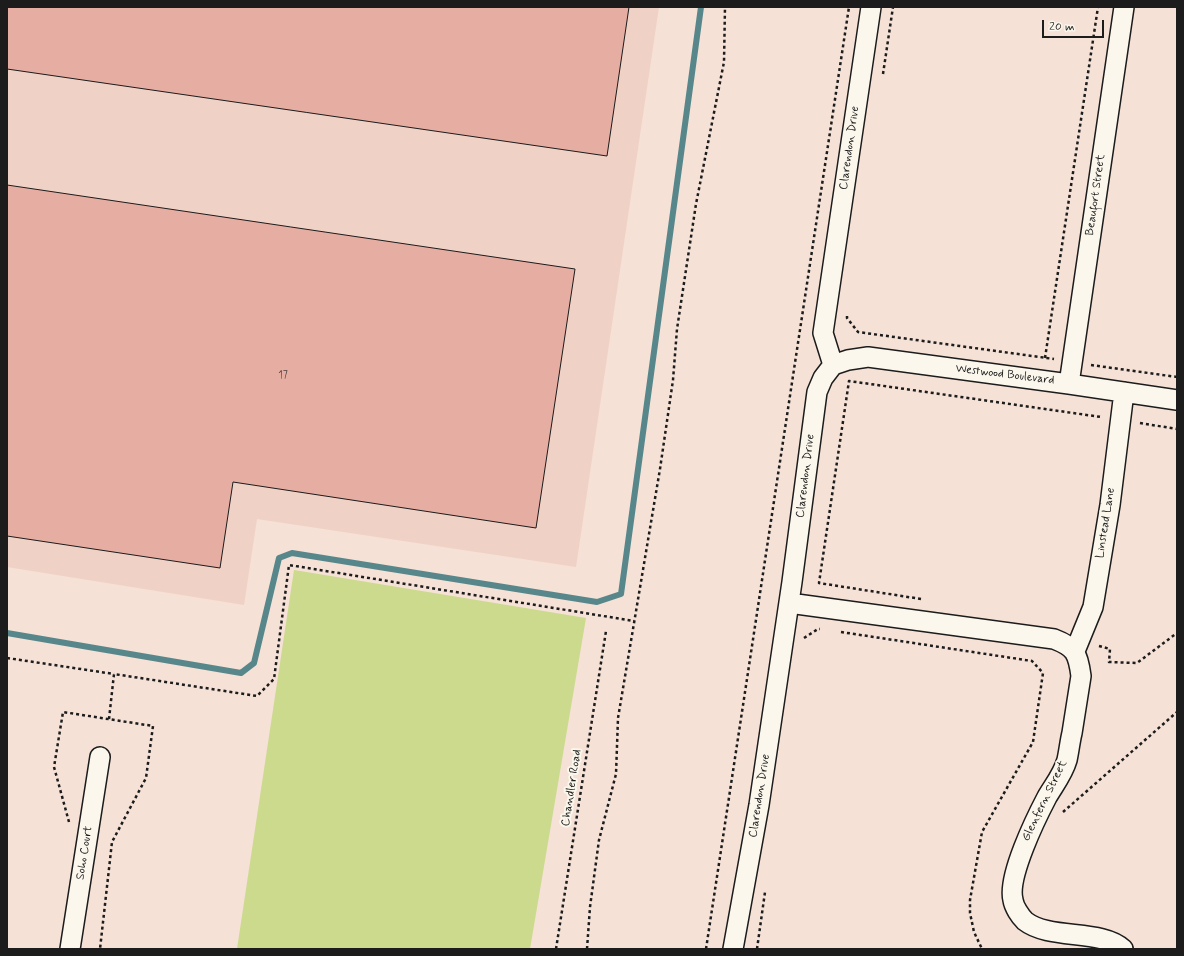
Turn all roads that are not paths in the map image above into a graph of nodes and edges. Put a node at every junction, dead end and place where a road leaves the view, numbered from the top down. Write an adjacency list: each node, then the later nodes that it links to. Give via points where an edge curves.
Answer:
1 (871, 7): 3 (street, Clarendon Drive, via 823,333)
2 (1124, 7): 4 (street, Beaufort Street)
3 (833, 365): 4 (street, Westwood Boulevard, via 868,357); 7 (street, Clarendon Drive, via 817,392)
4 (1069, 384): 5 (street, Westwood Boulevard)
5 (1124, 392): 6 (street, Westwood Boulevard); 8 (street, Linstead Lane, via 1110,505 1093,607)
6 (1177, 400)
7 (789, 603): 8 (street, via 1054,639); 11 (street, Clarendon Drive, via 759,805)
8 (1075, 651): 12 (street, Glenfern Street, via 1080,663 1081,676 1067,760 1023,848 1012,887 1012,900 1025,921 1039,929 1106,940 1118,944)
9 (100, 757): 10 (street, Soho Court)
10 (70, 949)
11 (733, 949)
12 (1123, 949)

